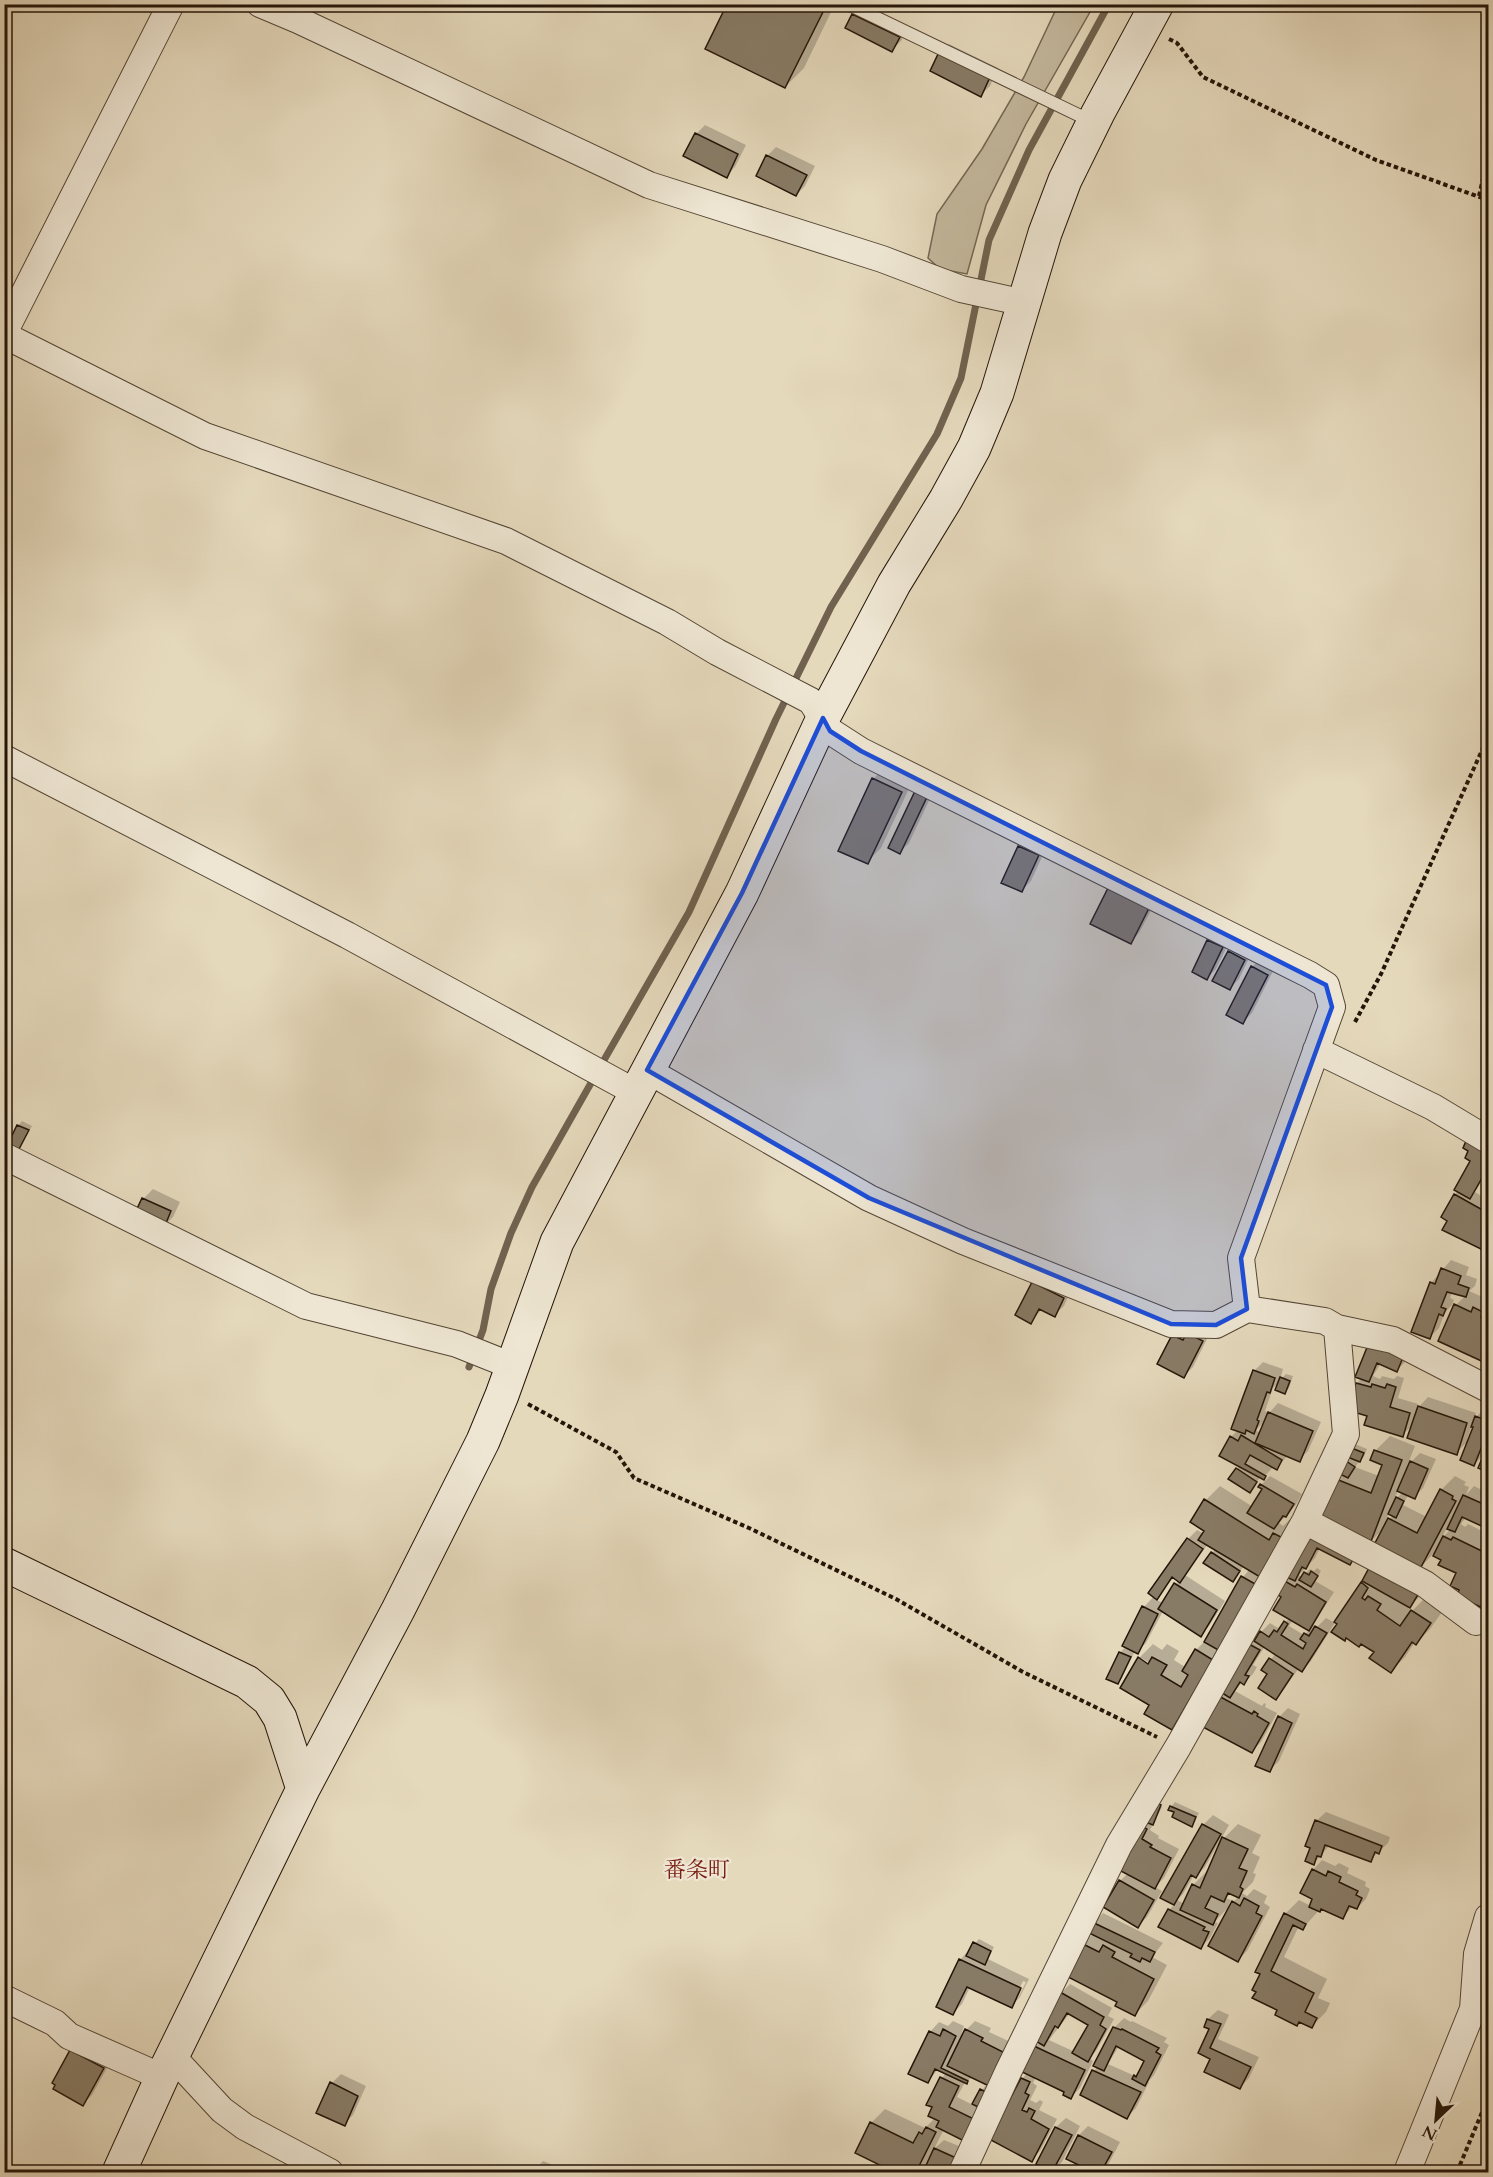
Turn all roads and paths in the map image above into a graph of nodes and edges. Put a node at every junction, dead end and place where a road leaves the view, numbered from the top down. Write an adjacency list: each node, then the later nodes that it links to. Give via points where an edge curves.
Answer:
1 (171, 4): 11 (street)
2 (260, 4): 10 (street, via 649,185 882,259 961,289)
3 (848, 4): 6 (lane)
4 (1157, 4): 6 (street)
5 (1166, 37): 8 (path, via 1177,43 1203,77 1376,160)
6 (1094, 122): 10 (street, via 1065,180)
7 (1488, 165): 8 (path)
8 (1479, 196): 9 (path)
9 (1488, 200)
10 (1025, 303): 12 (street, via 997,393 974,448)
11 (4, 334): 12 (street, via 205,436 506,541 668,622 811,701)
12 (822, 718): 16 (street, via 830,731 861,751 1326,985 1332,1007); 17 (street, via 742,892)
13 (1488, 737): 15 (path, via 1381,974)
14 (4, 758): 17 (street)
15 (1350, 1030)
16 (1316, 1050): 18 (street, via 1432,1107); 20 (street, via 1241,1258)
17 (641, 1081): 20 (street, via 869,1198 963,1241 1160,1320 1171,1324 1216,1325); 22 (street, via 557,1242)
18 (1488, 1140)
19 (4, 1156): 22 (street, via 306,1306 457,1344)
20 (1247, 1309): 21 (street, via 1325,1321)
21 (1337, 1328): 23 (street, via 1394,1340); 24 (street, via 1346,1434)
22 (507, 1381): 27 (path, via 522,1400 616,1452 634,1478 896,1599 1023,1672); 28 (street, via 483,1441 429,1550)
23 (1488, 1389)
24 (1305, 1521): 26 (street, via 1425,1584); 27 (street)
25 (4, 1564): 28 (street, via 248,1682 269,1700 280,1718)
26 (1476, 1622)
27 (1178, 1747): 35 (street, via 1119,1845)
28 (303, 1789): 31 (street)
29 (1488, 1917): 36 (street, via 1478,1954 1473,2009)
30 (4, 1998): 31 (street, via 55,2023 69,2036)
31 (167, 2067): 33 (street); 34 (street, via 245,2127)
32 (1488, 2098): 37 (path)
33 (119, 2172)
34 (330, 2172)
35 (962, 2172)
36 (1407, 2172)
37 (1457, 2172)

